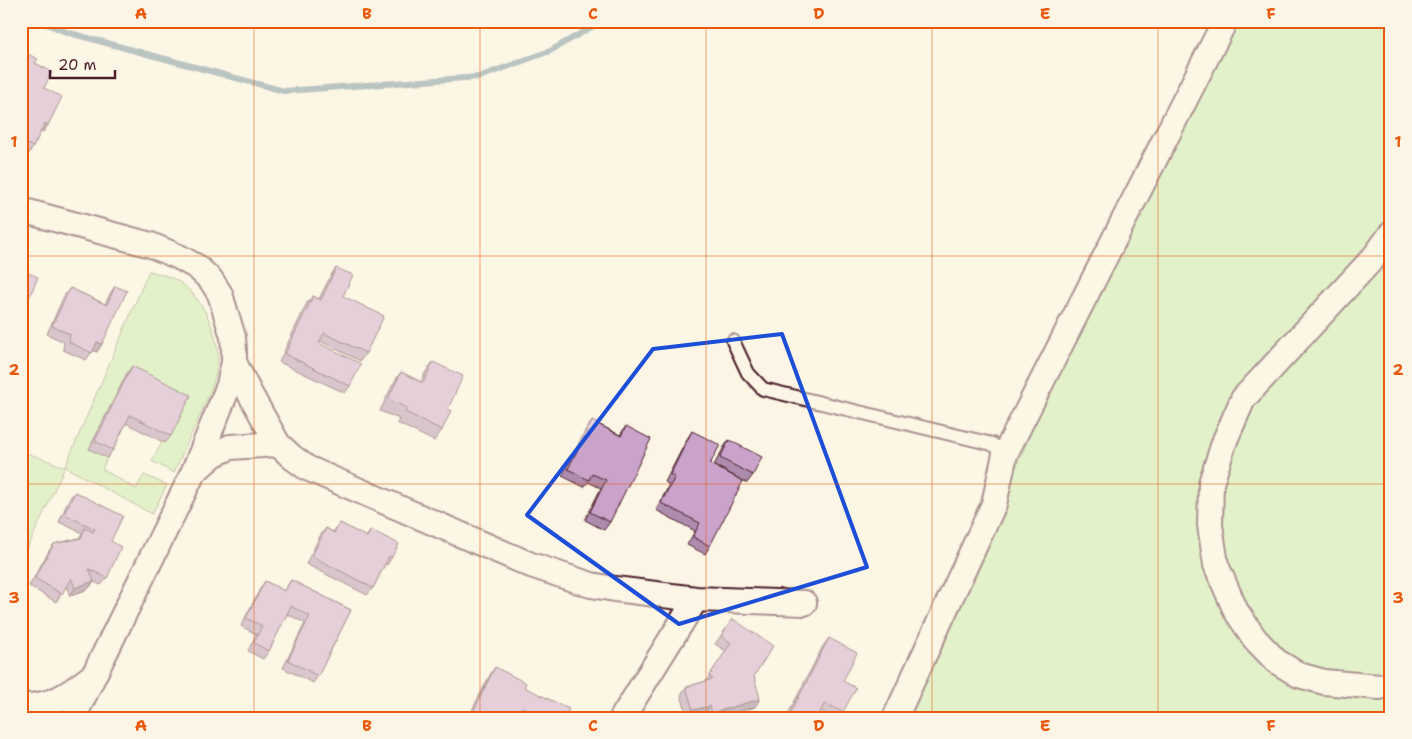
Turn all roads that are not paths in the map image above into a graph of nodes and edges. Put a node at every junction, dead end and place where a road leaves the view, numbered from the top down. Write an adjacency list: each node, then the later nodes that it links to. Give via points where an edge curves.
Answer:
1 (1226, 21): 7 (street)
2 (21, 210): 5 (street, via 151,245 197,267 212,280 220,294 233,337)
3 (1391, 234): 12 (street, via 1375,256 1244,399 1225,440 1212,483 1210,525 1216,565 1236,611 1254,639 1276,661 1299,675 1324,682 1379,687)
4 (733, 341): 7 (lane, via 748,373 763,388 992,444)
5 (234, 362): 6 (street); 8 (street, via 229,385)
6 (278, 444): 8 (street, via 230,446 213,455); 9 (street, via 307,468 531,565 615,589)
7 (1005, 454): 16 (street, via 994,504)
8 (193, 473): 11 (street)
9 (696, 599): 10 (street); 15 (street)
10 (804, 603)
11 (93, 676): 13 (street, via 57,700); 14 (street)
12 (1391, 684)
13 (21, 706)
14 (73, 718)
15 (622, 718)
16 (895, 718)

